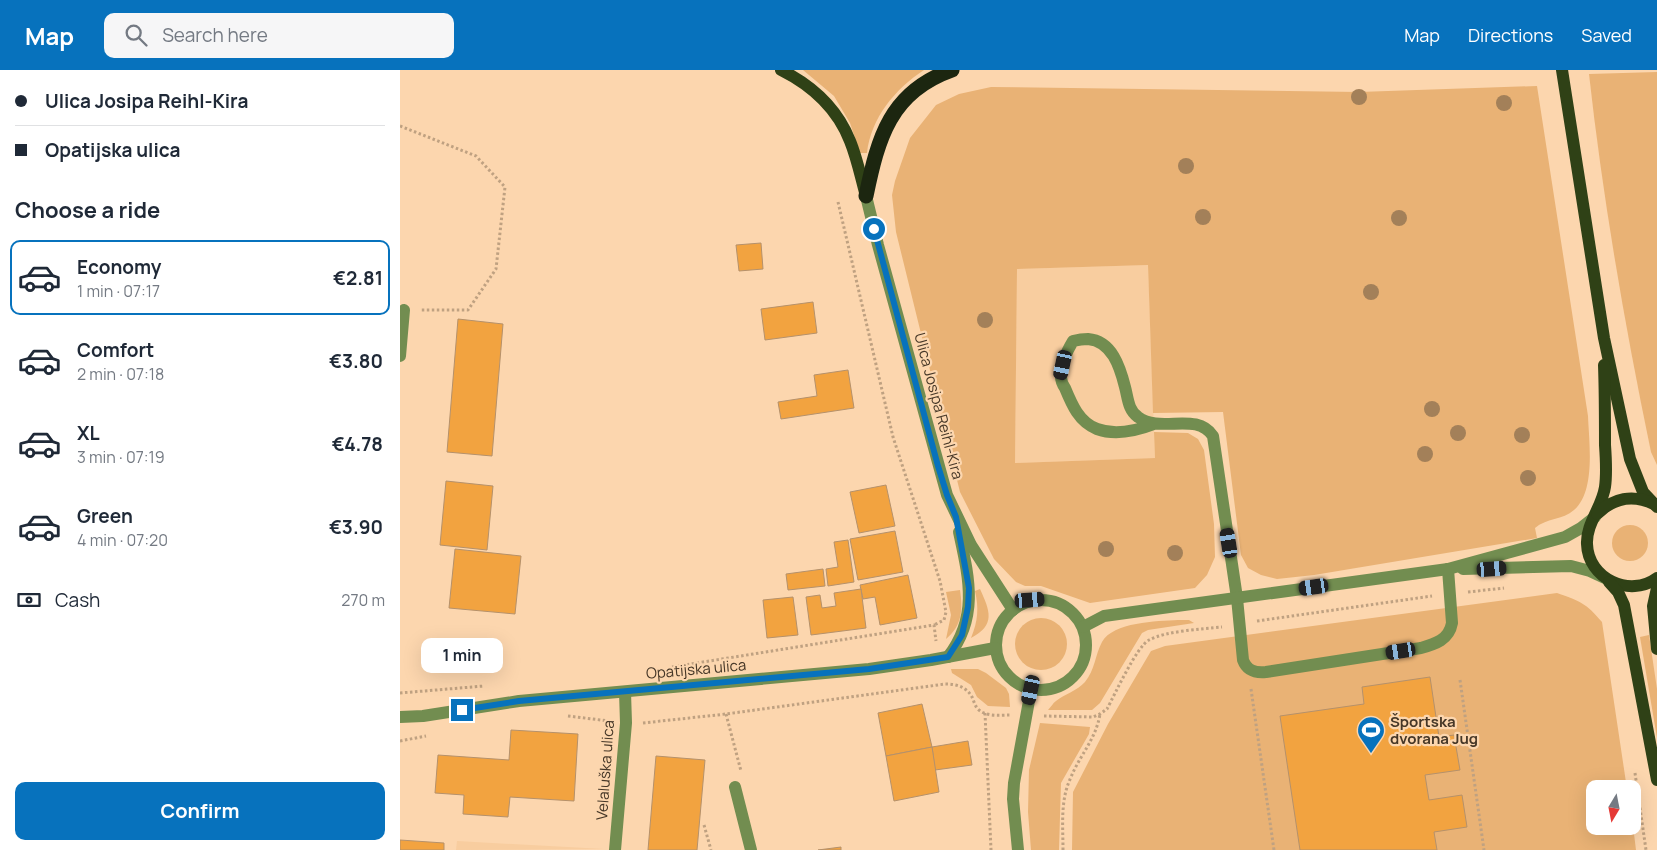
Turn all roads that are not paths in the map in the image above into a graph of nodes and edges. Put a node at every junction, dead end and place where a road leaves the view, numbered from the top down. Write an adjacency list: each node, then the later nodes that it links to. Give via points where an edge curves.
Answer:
1 (781, 70): 4 (main road, via 820,96 837,117 850,140)
2 (952, 70): 4 (highway, via 935,76 909,95 890,118 874,158)
3 (1562, 70): 6 (main road)
4 (866, 196): 10 (street, Ulica Josipa Reihl-Kira, via 938,466)
5 (404, 310): 7 (street)
6 (1604, 338): 9 (main road, via 1630,459 1644,492); 11 (main road, via 1606,478 1602,502)
7 (400, 356)
8 (1154, 424): 8 (street, via 1138,418 1129,407 1117,363 1108,347 1088,339 1072,341 1060,378 1080,418 1098,429 1121,433); 16 (street, via 1202,426 1213,436)
9 (1657, 506): 11 (main road, via 1626,498 1614,501)
10 (956, 517): 17 (street, Ulica Josipa Reihl-Kira); 21 (street, via 967,569 968,607 962,635)
11 (1595, 517): 12 (street, via 1565,537); 13 (main road, via 1588,530 1587,545 1590,559)
12 (1448, 569): 13 (street, via 1571,566); 16 (street); 16 (street, via 1451,629 1437,644 1275,671 1257,672 1245,666)
13 (1605, 578): 14 (main road, via 1623,586 1637,586); 25 (main road, via 1618,592 1624,605)
14 (1657, 578)
15 (1657, 588): 20 (main road, via 1653,606)
16 (1237, 598): 18 (street, via 1104,616)
17 (1013, 610): 18 (street, via 1030,600 1056,602 1072,612); 19 (street, via 1001,623)
18 (1083, 627): 22 (street, via 1087,641 1081,669 1059,687)
19 (995, 648): 21 (street, Opatijska ulica); 22 (street, via 998,660 1010,679)
20 (1657, 649)
21 (943, 657): 23 (street, Opatijska ulica, via 869,669)
22 (1031, 690): 29 (street, via 1014,782)
23 (625, 692): 24 (street, Opatijska ulica, via 519,701); 27 (street, Velaluška ulica, via 626,723)
24 (400, 718)
25 (1657, 780)
26 (735, 787): 28 (street)
27 (616, 850)
28 (750, 850)
29 (1018, 850)

